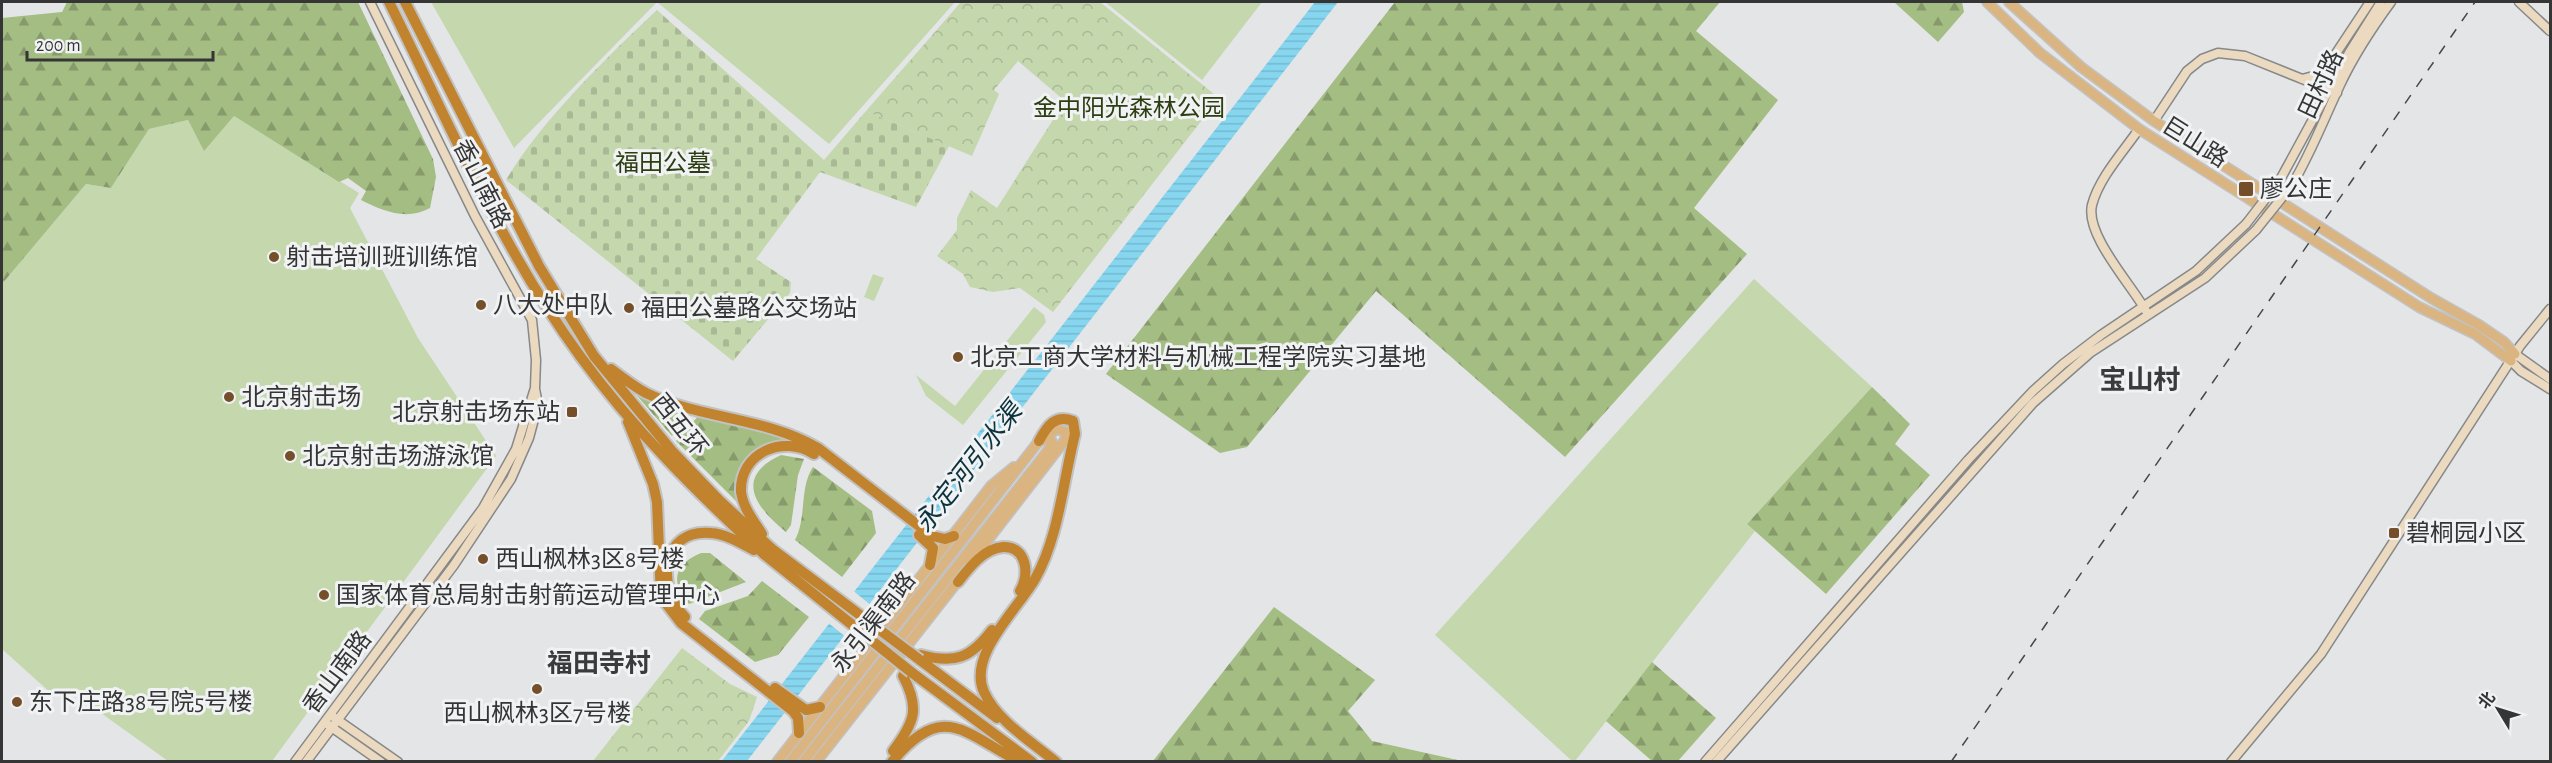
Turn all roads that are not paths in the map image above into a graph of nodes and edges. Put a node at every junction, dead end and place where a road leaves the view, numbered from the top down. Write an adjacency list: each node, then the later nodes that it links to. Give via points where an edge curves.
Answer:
1 (370, 2): 37 (main road, 香山南路, via 475,216 532,320 537,360 535,388 516,449 483,508)
2 (389, 2): 22 (highway, 西五环, via 527,275 579,355)
3 (405, 2): 18 (highway, 西五环, via 539,266)
4 (1987, 2): 14 (main road, 巨山路, via 2040,53)
5 (2009, 2): 13 (main road, 巨山路, via 2075,62)
6 (2370, 2): 11 (main road, via 2325,70)
7 (2381, 2): 12 (main road, 田村路)
8 (2391, 2): 12 (main road, 田村路)
9 (2519, 2): 10 (main road)
10 (2550, 31)
11 (2302, 79): 12 (main road); 13 (main road, via 2232,52 2210,55 2187,71)
12 (2333, 91): 15 (main road, 田村路, bridge, via 2280,180 2246,224 2196,271); 17 (main road, 田村路, bridge, via 2310,154 2292,185 2256,230 2205,278)
13 (2154, 122): 19 (main road, 巨山路, via 2479,325 2504,342)
14 (2139, 129): 15 (main road, via 2097,192 2091,212 2094,230); 19 (main road, 巨山路, via 2419,307)
15 (2144, 308): 17 (main road); 52 (main road, 田村路, via 2101,335 2033,391)
16 (2550, 309): 19 (main road)
17 (2148, 317): 53 (main road, 田村路, via 2090,353 2033,403)
18 (594, 356): 24 (highway, 西五环, via 636,404); 26 (highway, via 646,393 798,437)
19 (2513, 357): 20 (main road, 巨山路); 21 (main road, 巨山路, via 2521,371); 54 (main road, via 2322,654)
20 (2550, 379)
21 (2550, 389)
22 (625, 413): 24 (highway, 西五环, via 652,444); 34 (highway, via 653,484 660,520 661,597 681,623)
23 (1039, 441): 25 (main road, 永引渠南路); 31 (main road, via 1057,429 1066,432 1065,440 1019,496); 45 (main road, 永引渠南路, via 1051,440 1053,444); 51 (highway, via 1054,420 1073,421 1074,434 1048,551 1035,579 993,638 982,661 983,690 998,713)
24 (669, 455): 29 (highway, 西五环)
25 (1023, 461): 27 (main road, via 991,486); 44 (main road, 永引渠南路)
26 (901, 517): 28 (highway); 29 (highway, via 809,451 792,445 775,446 751,462 741,492)
27 (954, 536): 28 (highway); 30 (main road)
28 (936, 544): 30 (highway)
29 (769, 552): 32 (highway, 西五环, bridge); 33 (highway, 西五环, bridge); 34 (highway, via 717,534 692,536 674,548 665,582 679,611)
30 (930, 565): 35 (main road)
31 (958, 582): 32 (highway, via 987,553 1003,547 1014,550 1027,569 1025,583 985,640 972,651 958,659); 46 (main road)
32 (921, 658): 51 (highway, 西五环)
33 (907, 674): 47 (highway, via 914,711 910,728); 50 (highway, 西五环)
34 (768, 688): 36 (highway)
35 (820, 707): 36 (highway); 38 (main road)
36 (802, 714): 38 (highway)
37 (330, 721): 39 (main road, 香山南路); 40 (main road, 香山南路); 41 (main road); 42 (main road)
38 (799, 733): 43 (main road)
39 (295, 762)
40 (306, 762)
41 (381, 762)
42 (398, 762)
43 (777, 762)
44 (790, 762)
45 (803, 762)
46 (816, 762)
47 (885, 762)
48 (892, 762): 49 (highway, via 915,737 931,727 969,732)
49 (1020, 762)
50 (1032, 762)
51 (1056, 762)
52 (1705, 762)
53 (1716, 762)
54 (2231, 762)

